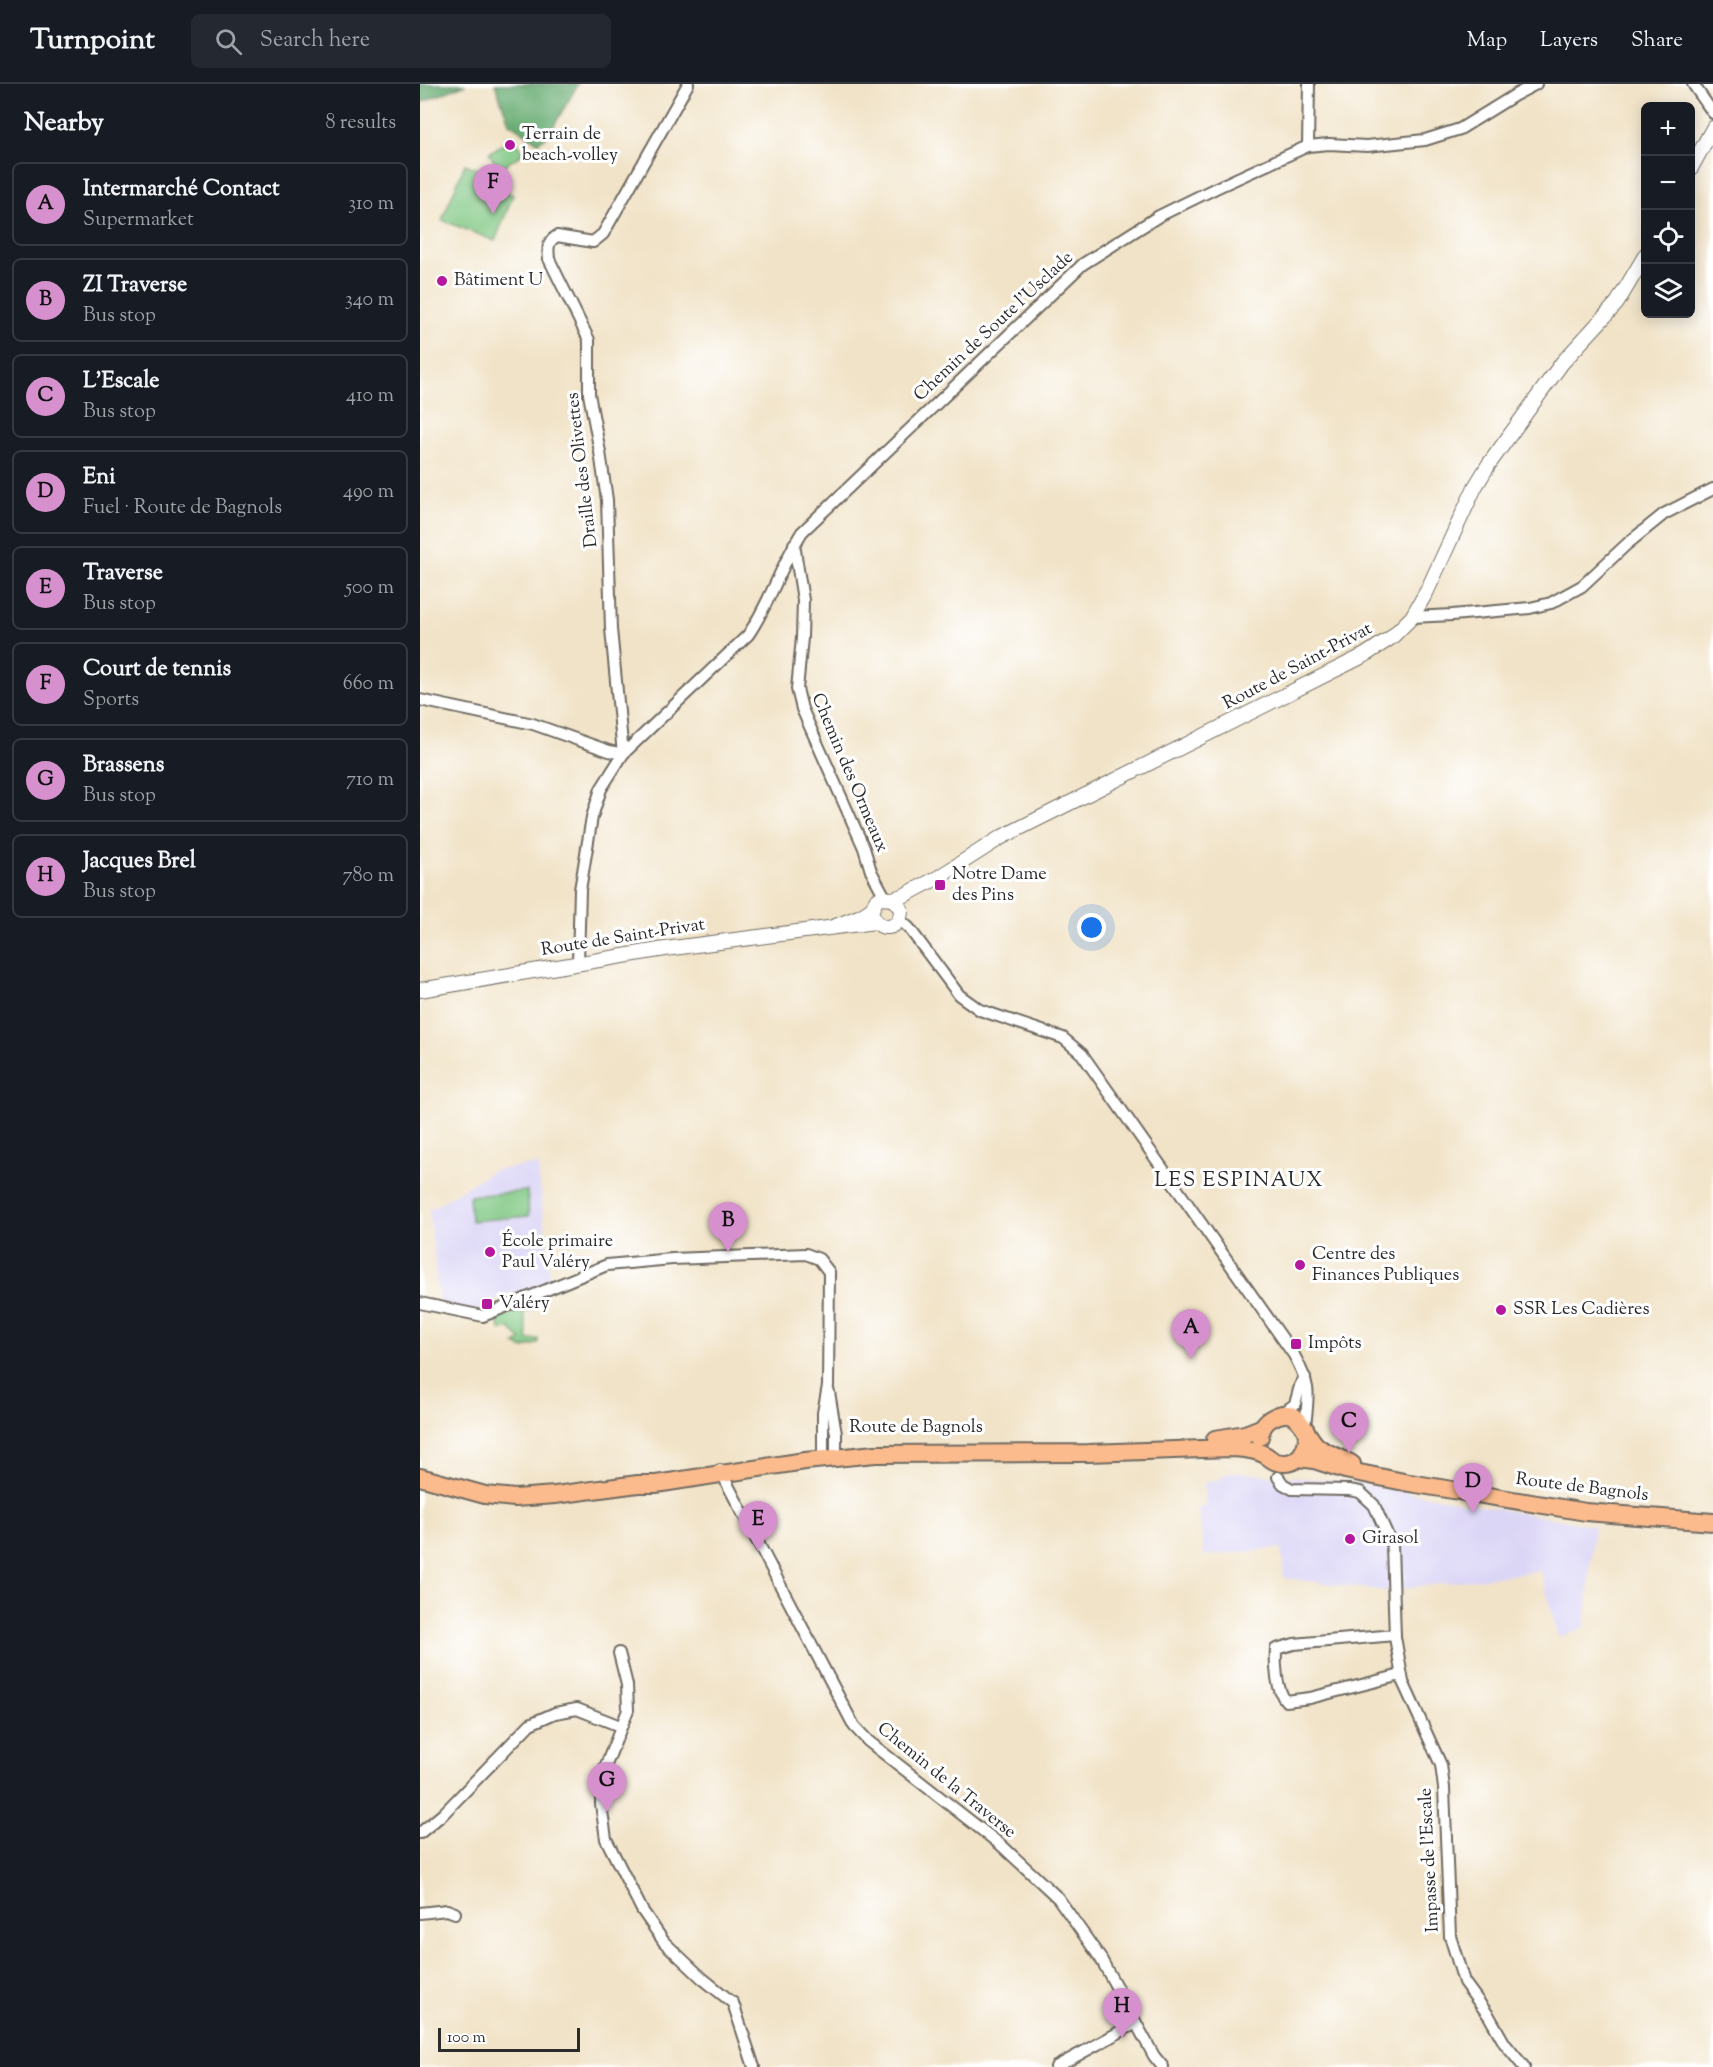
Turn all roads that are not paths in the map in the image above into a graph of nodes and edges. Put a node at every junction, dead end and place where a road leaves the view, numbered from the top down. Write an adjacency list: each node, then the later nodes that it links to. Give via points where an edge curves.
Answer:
1 (688, 84): 14 (street, Draille des Olivettes, via 603,234 592,242 557,236 548,245 549,259 589,340 589,394 606,500 611,629)
2 (1309, 84): 7 (street)
3 (1536, 84): 7 (street, Chemin de Soute l'Usclade, via 1460,129 1425,140 1367,146)
4 (1693, 84): 5 (street)
5 (1713, 113)
6 (1713, 128): 8 (street)
7 (1308, 146): 11 (street, Chemin de Soute l'Usclade, via 1159,216 1083,264 802,532)
8 (1695, 161)
9 (1641, 262): 12 (street, Route de Saint-Privat, via 1617,303 1562,363 1489,464)
10 (1713, 489): 12 (street, via 1664,514 1582,586 1551,603 1530,608)
11 (794, 544): 14 (street, Chemin de Soute l'Usclade, via 748,634); 15 (street, Chemin des Ormeaux, via 803,600 797,689 802,709)
12 (1412, 616): 15 (street, Route de Saint-Privat, via 1392,637 1365,655 1000,838)
13 (420, 700): 14 (street, via 533,724)
14 (622, 754): 16 (street, via 601,789 592,817 580,890)
15 (887, 910): 16 (street, Route de Saint-Privat, via 833,927); 19 (street, via 967,1002 1062,1038 1082,1054 1289,1347)
16 (578, 962): 17 (street, Route de Saint-Privat)
17 (420, 990)
18 (420, 1303): 24 (street, via 483,1316 608,1264 806,1254 819,1259 829,1272 828,1386 836,1434)
19 (1305, 1377): 20 (street, via 1294,1404); 22 (street, via 1309,1388)
20 (1280, 1415): 21 (main road); 22 (main road, via 1294,1417)
21 (1263, 1426): 23 (main road, via 1230,1438); 25 (main road, via 1259,1441)
22 (1305, 1428): 26 (main road, via 1307,1445); 28 (main road, via 1318,1447)
23 (1161, 1447): 24 (main road, Route de Bagnols); 25 (main road, via 1247,1449)
24 (829, 1453): 27 (main road, Route de Bagnols)
25 (1268, 1457): 26 (main road, via 1284,1463); 30 (street)
26 (1298, 1459): 28 (main road); 30 (street)
27 (720, 1471): 29 (main road, Route de Bagnols, via 555,1496 515,1498 485,1495); 39 (street, Chemin de la Traverse, via 854,1726 1001,1845 1058,1898 1101,1959)
28 (1376, 1475): 31 (main road, Route de Bagnols, via 1586,1512)
29 (420, 1477)
30 (1278, 1477): 32 (street, Impasse de l'Escale, via 1292,1489 1360,1492 1374,1505 1392,1545)
31 (1713, 1522)
32 (1395, 1635): 34 (street, Impasse de l'Escale); 34 (street, via 1294,1644 1276,1649 1275,1661 1286,1701)
33 (619, 1653): 35 (street, via 628,1710)
34 (1401, 1675): 43 (street, Impasse de l'Escale, via 1441,1765 1450,1936 1464,1982)
35 (620, 1725): 36 (street, via 577,1709 530,1724); 40 (street, via 602,1775 606,1839 642,1910 664,1942 733,2002)
36 (420, 1833)
37 (420, 1913): 38 (street)
38 (455, 1913)
39 (1136, 2023): 41 (street); 42 (street, Chemin de la Traverse)
40 (754, 2067)
41 (1056, 2067)
42 (1163, 2067)
43 (1524, 2067)

